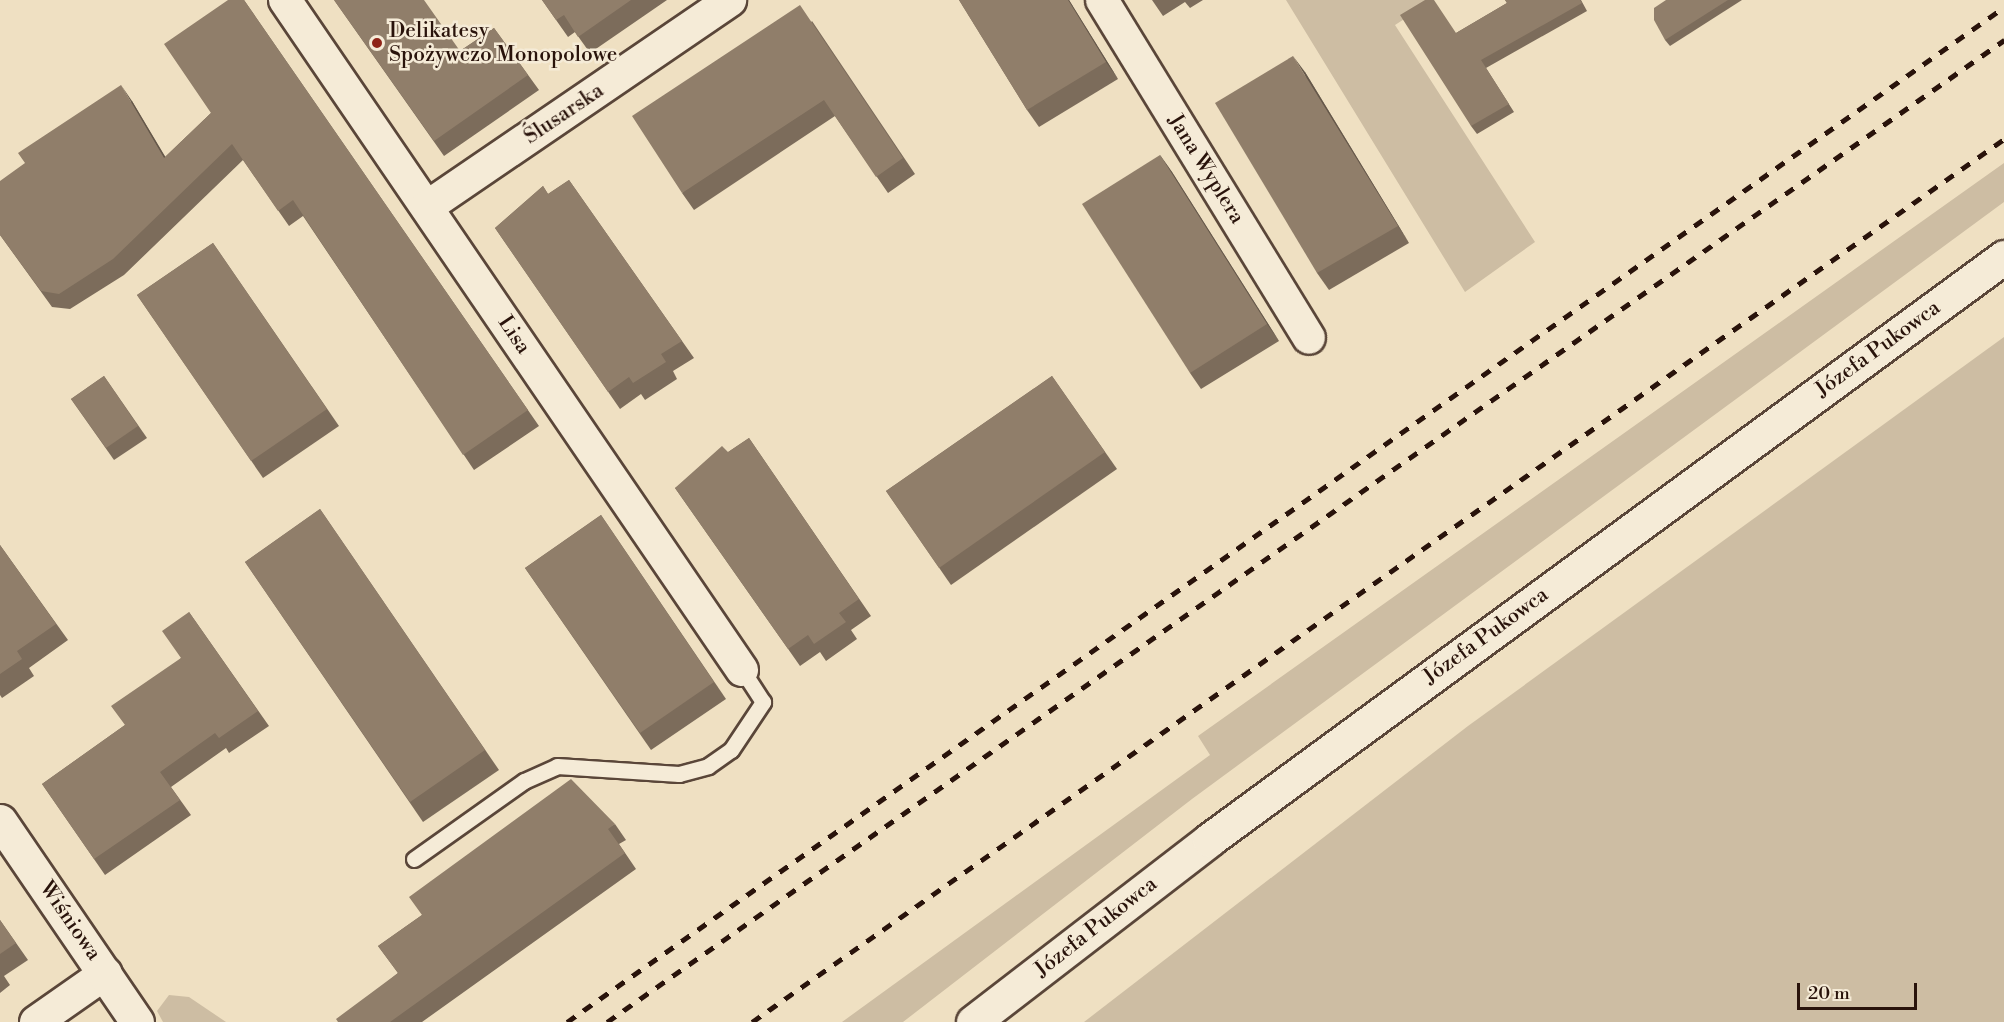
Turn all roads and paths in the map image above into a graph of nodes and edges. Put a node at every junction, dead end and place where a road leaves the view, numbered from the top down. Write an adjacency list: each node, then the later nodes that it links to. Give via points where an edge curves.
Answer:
1 (285, 0): 4 (street, Lisa)
2 (730, 0): 4 (street, Ślusarska)
3 (1102, 0): 6 (street, Jana Wyplera)
4 (427, 207): 7 (street, Lisa)
5 (2004, 257): 13 (street, Józefa Pukowca, via 1209,840)
6 (1309, 338)
7 (742, 670): 9 (lane, via 763,702 731,750 708,766 679,774 557,766 524,781)
8 (0, 821): 10 (street, Wiśniowa)
9 (414, 859)
10 (106, 973): 11 (street); 12 (street, Wiśniowa)
11 (36, 1022)
12 (137, 1022)
13 (973, 1022)

